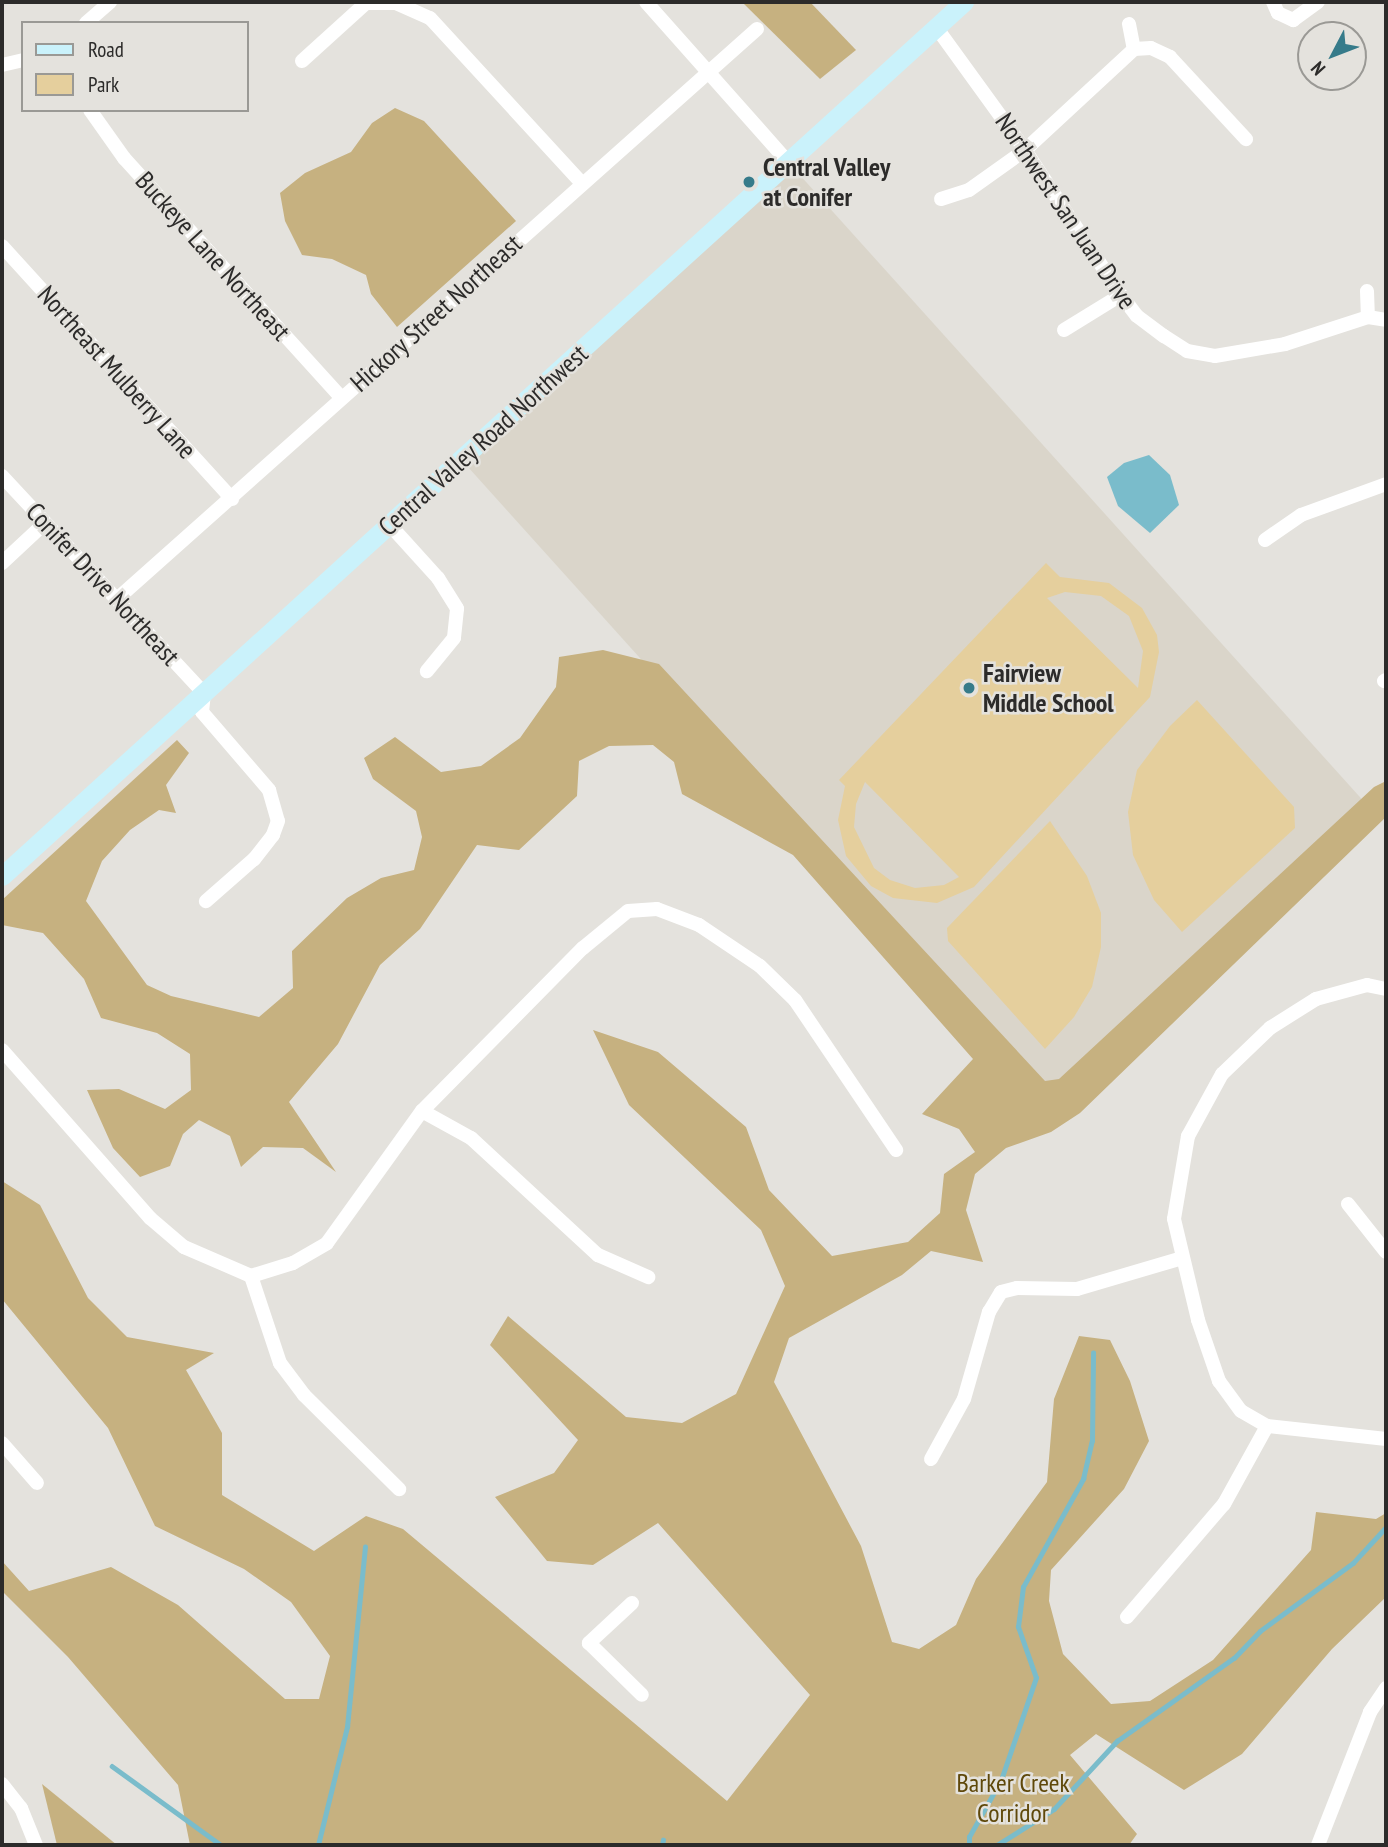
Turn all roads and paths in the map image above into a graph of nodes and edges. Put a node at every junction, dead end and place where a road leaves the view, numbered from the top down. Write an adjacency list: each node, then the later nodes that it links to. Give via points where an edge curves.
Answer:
1 (110, 2): 6 (street)
2 (646, 2): 14 (street)
3 (964, 2): 8 (main road, Central Valley Road Northwest)
4 (1273, 2): 5 (street, via 1278,13 1293,20)
5 (1318, 2)
6 (88, 21)
7 (1129, 24): 10 (street)
8 (936, 27): 17 (street, Northwest San Juan Drive); 18 (main road, Central Valley Road Northwest)
9 (757, 29): 14 (street, Hickory Street Northeast)
10 (1134, 49): 16 (street, via 1151,48 1170,57); 17 (street)
11 (21, 60): 13 (street)
12 (302, 61): 19 (street, via 366,3 396,3 430,18)
13 (2, 65)
14 (708, 69): 18 (street); 19 (street, Hickory Street Northeast)
15 (91, 112): 27 (street, Buckeye Lane Northeast, via 124,158)
16 (1246, 139)
17 (1025, 150): 20 (street, via 969,190); 23 (street, Northwest San Juan Drive)
18 (789, 163): 32 (main road, Central Valley Road Northwest)
19 (581, 182): 27 (street, Hickory Street Northeast)
20 (941, 199)
21 (2, 246): 30 (street, Northeast Mulberry Lane)
22 (1367, 291): 24 (street)
23 (1121, 295): 24 (street, Northwest San Juan Drive, via 1137,316 1175,344 1215,356 1285,344); 26 (street)
24 (1368, 317): 25 (street, Northwest San Juan Drive)
25 (1386, 320)
26 (1064, 330)
27 (342, 398): 30 (street, Hickory Street Northeast)
28 (2, 476): 31 (street, Conifer Drive Northeast)
29 (1386, 484): 33 (street, via 1301,515)
30 (232, 499): 35 (street, Hickory Street Northeast)
31 (44, 524): 34 (street); 35 (street, Conifer Drive Northeast)
32 (389, 524): 36 (street, via 438,578 457,609 454,638); 37 (main road, Central Valley Road Northwest)
33 (1265, 540)
34 (2, 563)
35 (117, 599): 37 (street, Conifer Drive Northeast)
36 (427, 671)
37 (204, 693): 38 (main road, Central Valley Road Northwest); 39 (street, via 202,712 269,790 278,821 254,859)
38 (2, 876)
39 (206, 901)
40 (1386, 989): 46 (street, via 1367,985 1316,999 1270,1028 1222,1074 1199,1113 1181,1158 1174,1219)
41 (2, 1050): 47 (street, via 149,1218 184,1247)
42 (422, 1111): 43 (street, via 603,930 628,911 657,909 699,925 760,966 795,1000); 47 (street, via 327,1242 293,1264); 48 (street, via 471,1138 598,1255)
43 (896, 1150)
44 (1348, 1204): 45 (street)
45 (1386, 1252)
46 (1182, 1258): 49 (street, via 1219,1381 1241,1411); 52 (street, via 1077,1289 1001,1292 989,1312 964,1399)
47 (251, 1276): 54 (street, via 280,1363 304,1395)
48 (648, 1277)
49 (1266, 1426): 50 (street); 56 (street, via 1224,1504)
50 (1386, 1439)
51 (2, 1443): 53 (street)
52 (931, 1459)
53 (37, 1483)
54 (399, 1489)
55 (632, 1603): 58 (street, via 589,1643)
56 (1127, 1617)
57 (1386, 1688): 61 (street, via 1370,1712)
58 (642, 1695)
59 (2, 1784): 60 (street, via 21,1808)
60 (36, 1845)
61 (1318, 1845)

